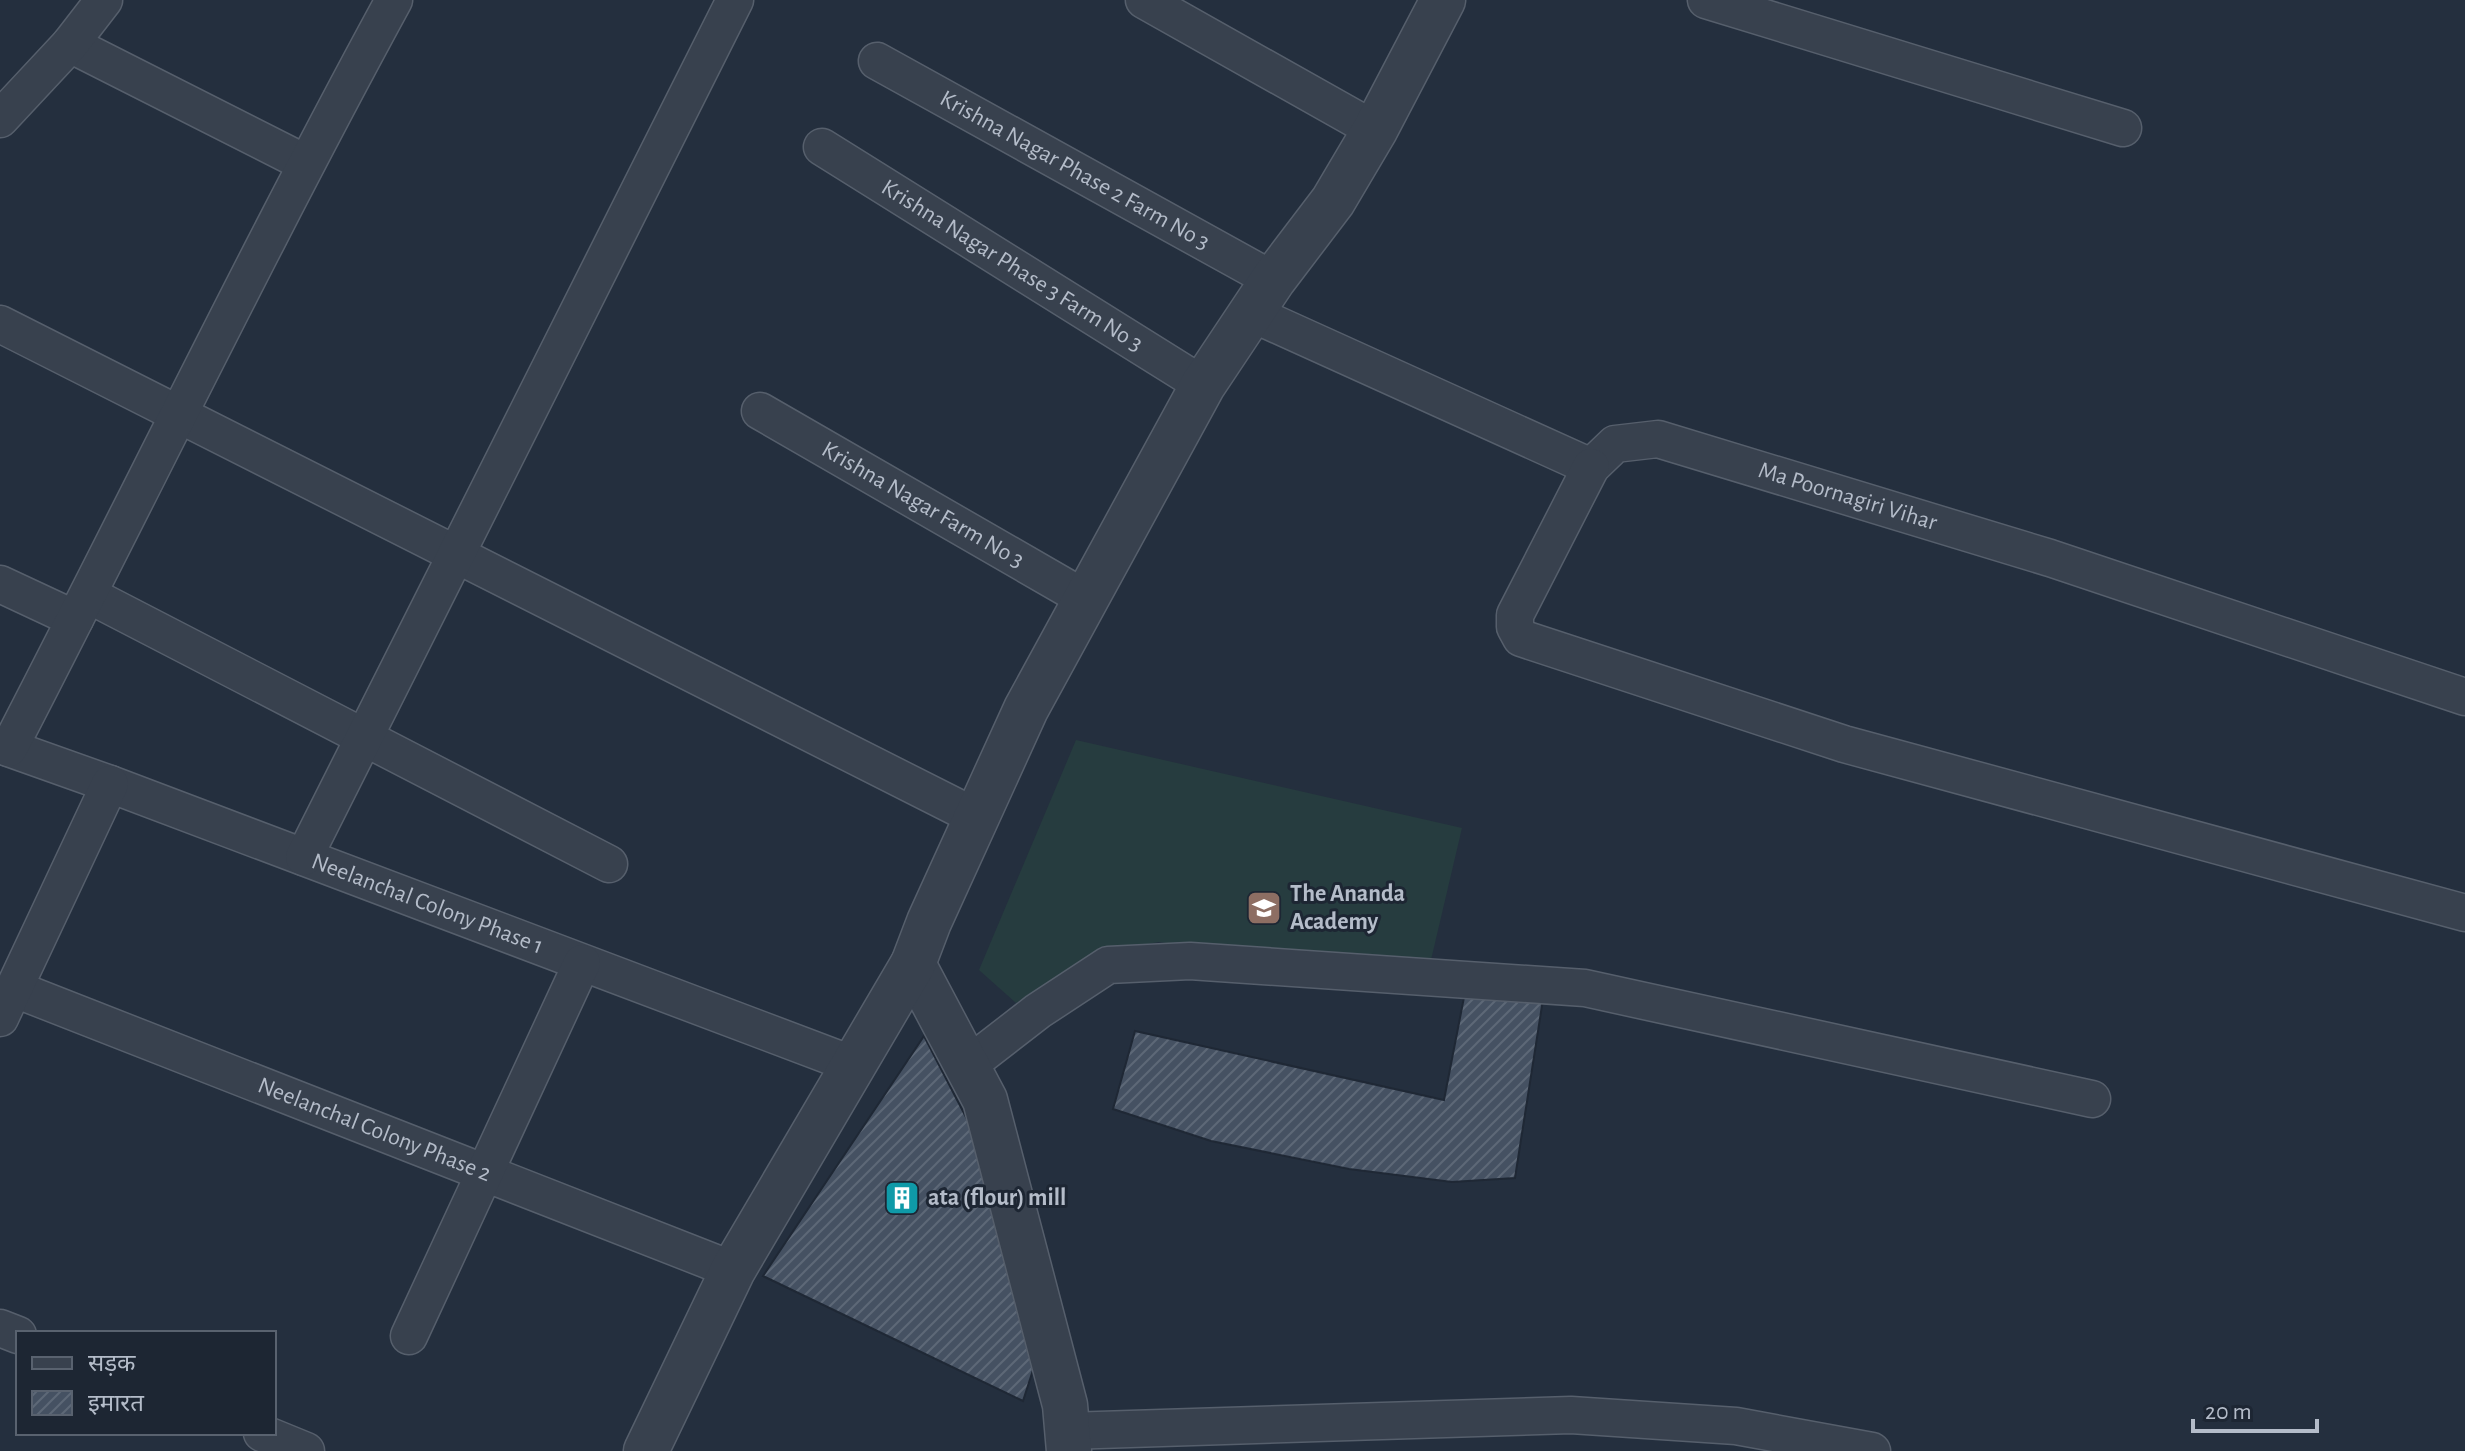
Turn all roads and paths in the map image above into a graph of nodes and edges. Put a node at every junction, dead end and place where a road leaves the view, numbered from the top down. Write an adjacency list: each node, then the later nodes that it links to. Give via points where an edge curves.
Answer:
1 (104, 0): 7 (street)
2 (394, 0): 13 (street)
3 (735, 0): 20 (street)
4 (1144, 0): 11 (street)
5 (1443, 0): 11 (street)
6 (1706, 0): 10 (street)
7 (70, 44): 9 (street); 13 (street)
8 (877, 61): 14 (street, Krishna Nagar Phase 2 Farm No 3)
9 (0, 119)
10 (2123, 128)
11 (1375, 130): 14 (street, via 1333,201)
12 (822, 147): 16 (street, Krishna Nagar Phase 3 Farm No 3)
13 (305, 163): 18 (street)
14 (1262, 296): 16 (street); 19 (street)
15 (0, 324): 18 (street)
16 (1203, 385): 22 (street)
17 (760, 411): 22 (street, Krishna Nagar Farm No 3)
18 (180, 415): 20 (street); 23 (street)
19 (1591, 467): 24 (street, Ma Poornagiri Vihar, via 1615,444 1658,439 2050,558); 31 (street, via 1515,615 1521,638 1844,744)
20 (457, 554): 25 (street); 28 (street)
21 (0, 584): 23 (street)
22 (1086, 599): 28 (street, via 1026,709)
23 (82, 607): 25 (street); 26 (street)
24 (2465, 697)
25 (365, 740): 29 (street); 30 (street)
26 (4, 746): 27 (street, Neelanchal Colony Phase 1)
27 (110, 784): 29 (street, Neelanchal Colony Phase 1); 34 (street)
28 (976, 817): 33 (street)
29 (304, 857): 32 (street, Neelanchal Colony Phase 1)
30 (609, 864)
31 (2465, 913)
32 (582, 963): 35 (street, Neelanchal Colony Phase 1); 38 (street)
33 (913, 964): 35 (street); 36 (street)
34 (8, 1003): 38 (street, Neelanchal Colony Phase 2)
35 (854, 1065): 39 (street)
36 (967, 1066): 37 (street, via 1108,965 1190,961 1585,988); 42 (street, via 985,1100 1065,1405)
37 (2092, 1099)
38 (486, 1175): 39 (street, Neelanchal Colony Phase 2); 40 (street)
39 (733, 1270): 44 (street)
40 (409, 1336)
41 (267, 1435): 43 (street)
42 (1068, 1441): 45 (street, via 1571,1415 1736,1426)
43 (306, 1451)
44 (646, 1451)
45 (1872, 1451)

